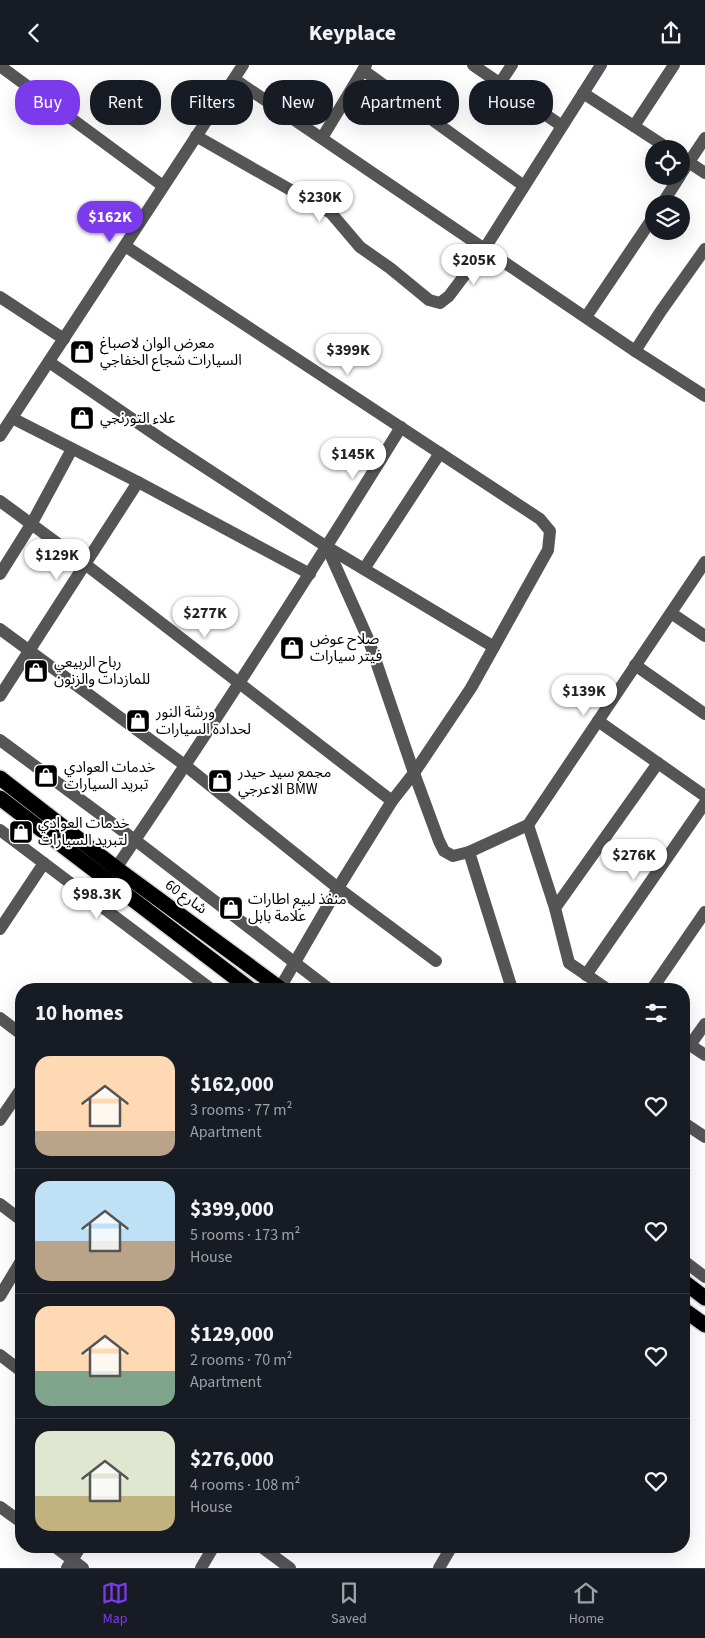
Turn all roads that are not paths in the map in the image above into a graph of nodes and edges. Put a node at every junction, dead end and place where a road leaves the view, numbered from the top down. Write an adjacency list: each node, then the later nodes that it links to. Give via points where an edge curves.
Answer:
1 (243, 65): 8 (street)
2 (472, 65): 9 (street)
3 (512, 65): 10 (street)
4 (600, 65): 11 (street)
5 (674, 65): 14 (street)
6 (0, 66): 22 (street)
7 (364, 68): 16 (street); 23 (street)
8 (234, 79): 15 (street); 16 (street)
9 (495, 80)
10 (502, 80)
11 (583, 93): 13 (street); 14 (street)
12 (553, 120): 13 (street)
13 (562, 126): 23 (street)
14 (634, 126): 18 (street)
15 (196, 136): 22 (street); 26 (street, via 331,213 360,247 429,300 440,303 450,296)
16 (322, 138): 26 (street)
17 (705, 138): 19 (street)
18 (655, 140)
19 (690, 154)
20 (690, 162): 21 (street)
21 (705, 173)
22 (162, 186): 25 (street)
23 (524, 186): 26 (street)
24 (645, 229): 29 (street)
25 (125, 246): 30 (street); 35 (street)
26 (485, 248): 29 (street)
27 (705, 249): 31 (street)
28 (0, 297): 30 (street)
29 (586, 317): 31 (street)
30 (64, 339): 32 (street)
31 (635, 351): 33 (street)
32 (49, 362): 34 (street); 42 (street)
33 (705, 396)
34 (12, 418): 36 (street); 37 (street)
35 (401, 427): 38 (street); 42 (street)
36 (0, 436)
37 (72, 449): 39 (street); 41 (street)
38 (440, 453): 45 (street); 51 (street, via 540,519 550,531 548,550)
39 (138, 481): 44 (street); 47 (street)
40 (0, 501): 41 (street)
41 (32, 523): 44 (street); 46 (street)
42 (327, 547): 45 (street); 47 (street); 61 (street, via 369,641)
43 (705, 562): 48 (street)
44 (84, 563): 52 (street); 54 (street)
45 (364, 569): 51 (street)
46 (0, 573)
47 (310, 574): 54 (street)
48 (671, 613): 50 (street); 53 (street)
49 (0, 629): 52 (street)
50 (705, 636)
51 (494, 647): 61 (street, via 471,688)
52 (29, 650): 55 (street); 60 (street)
53 (635, 665): 56 (street); 57 (street)
54 (239, 684): 60 (street); 65 (street)
55 (0, 696)
56 (705, 713)
57 (598, 721): 59 (street); 67 (street)
58 (0, 740): 69 (street)
59 (658, 763): 63 (street); 74 (street)
60 (186, 765): 69 (street); 73 (street)
61 (414, 773): 65 (street); 70 (street, via 444,851 453,856)
62 (0, 778): 72 (highway, شارع 60)
63 (705, 796)
64 (0, 798): 81 (highway)
65 (392, 801): 73 (street)
66 (705, 803): 79 (street)
67 (528, 825): 70 (street); 74 (street)
68 (0, 830): 71 (street)
69 (135, 840): 72 (street); 78 (street)
70 (469, 852): 85 (street)
71 (44, 863): 76 (street); 80 (street)
72 (116, 868): 82 (highway, شارع 60)
73 (338, 888): 77 (street); 78 (street)
74 (555, 908): 79 (street, via 569,963)
75 (705, 912): 87 (street)
76 (0, 929)
77 (436, 961)
78 (296, 964): 83 (street); 84 (street)
79 (586, 975): 86 (street)
80 (194, 983)
81 (242, 983)
82 (273, 983)
83 (285, 983)
84 (320, 983)
85 (510, 983)
86 (598, 983)
87 (656, 983)
88 (0, 1018): 90 (street)
89 (705, 1024): 91 (street)
90 (15, 1029)
91 (690, 1040)
92 (690, 1045): 93 (street)
93 (705, 1055)
94 (15, 1098): 95 (street)
95 (0, 1120)
96 (690, 1127): 97 (street)
97 (705, 1137)
98 (0, 1204): 99 (street)
99 (15, 1215)
100 (15, 1271): 103 (street)
101 (690, 1271): 102 (street)
102 (699, 1286)
103 (0, 1296)
104 (690, 1314): 105 (highway)
105 (705, 1325)
106 (0, 1355): 107 (street)
107 (15, 1366)
108 (0, 1507): 109 (street)
109 (15, 1518)
110 (60, 1553): 115 (street)
111 (76, 1553): 115 (street)
112 (210, 1553): 117 (street)
113 (270, 1553): 118 (street)
114 (448, 1553): 119 (street)
115 (70, 1564): 116 (street)
116 (83, 1568)
117 (201, 1568)
118 (290, 1568)
119 (439, 1568)

